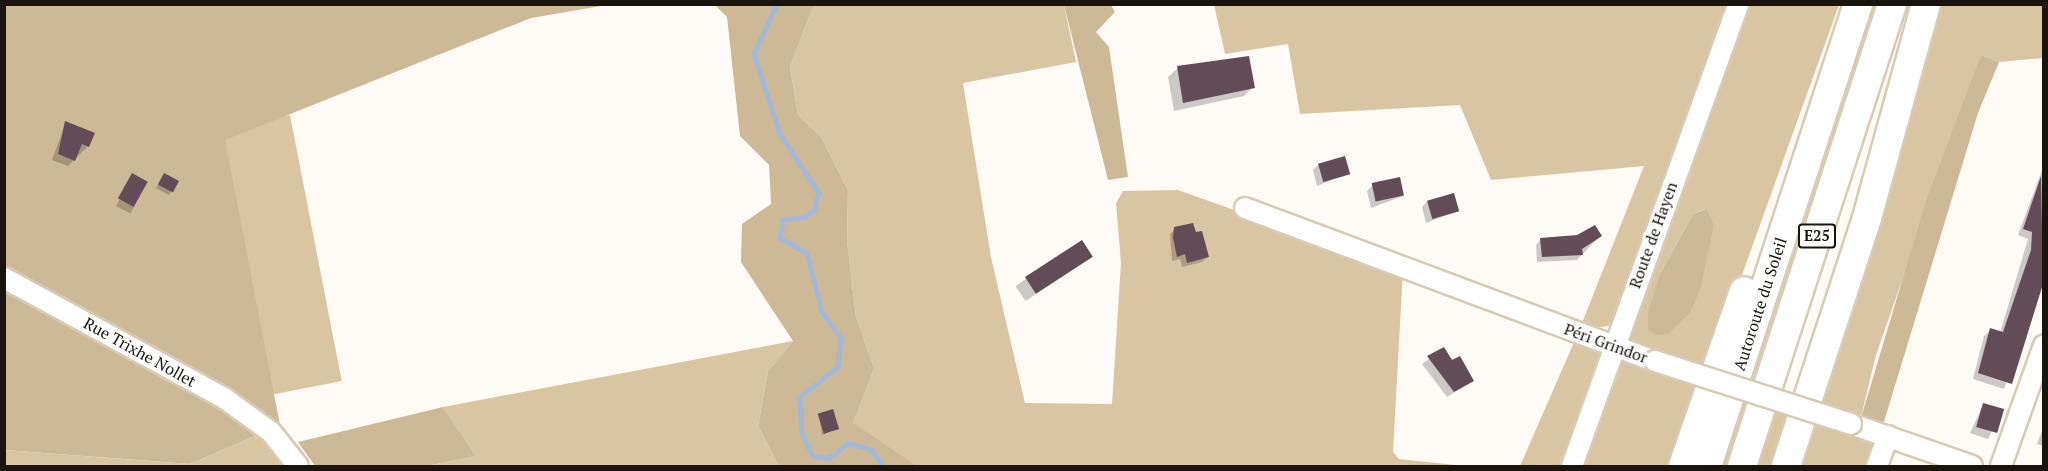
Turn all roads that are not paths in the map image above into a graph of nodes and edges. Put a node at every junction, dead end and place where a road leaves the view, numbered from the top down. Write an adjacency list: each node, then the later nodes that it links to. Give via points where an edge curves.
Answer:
1 (1738, 4): 9 (street, Route de Hayen)
2 (1858, 4): 5 (highway, Autoroute du Soleil / E25)
3 (1892, 4): 15 (highway, Autoroute du Soleil / E25)
4 (1926, 4): 16 (highway, via 1867,218)
5 (1824, 107): 13 (highway, via 1798,137); 14 (highway, Autoroute du Soleil / E25)
6 (1245, 208): 9 (street, Péri Grindor)
7 (4, 278): 11 (street, Rue Trixhe Nollet, via 224,398 271,432)
8 (2043, 345): 19 (street)
9 (1612, 346): 10 (street, Péri Grindor, bridge); 12 (street, Route de Hayen)
10 (1888, 436): 17 (street); 18 (street, Péri Grindor)
11 (298, 466)
12 (1572, 466)
13 (1683, 466)
14 (1707, 466)
15 (1743, 466)
16 (1786, 466)
17 (1877, 466)
18 (1972, 466)
19 (2001, 466)

